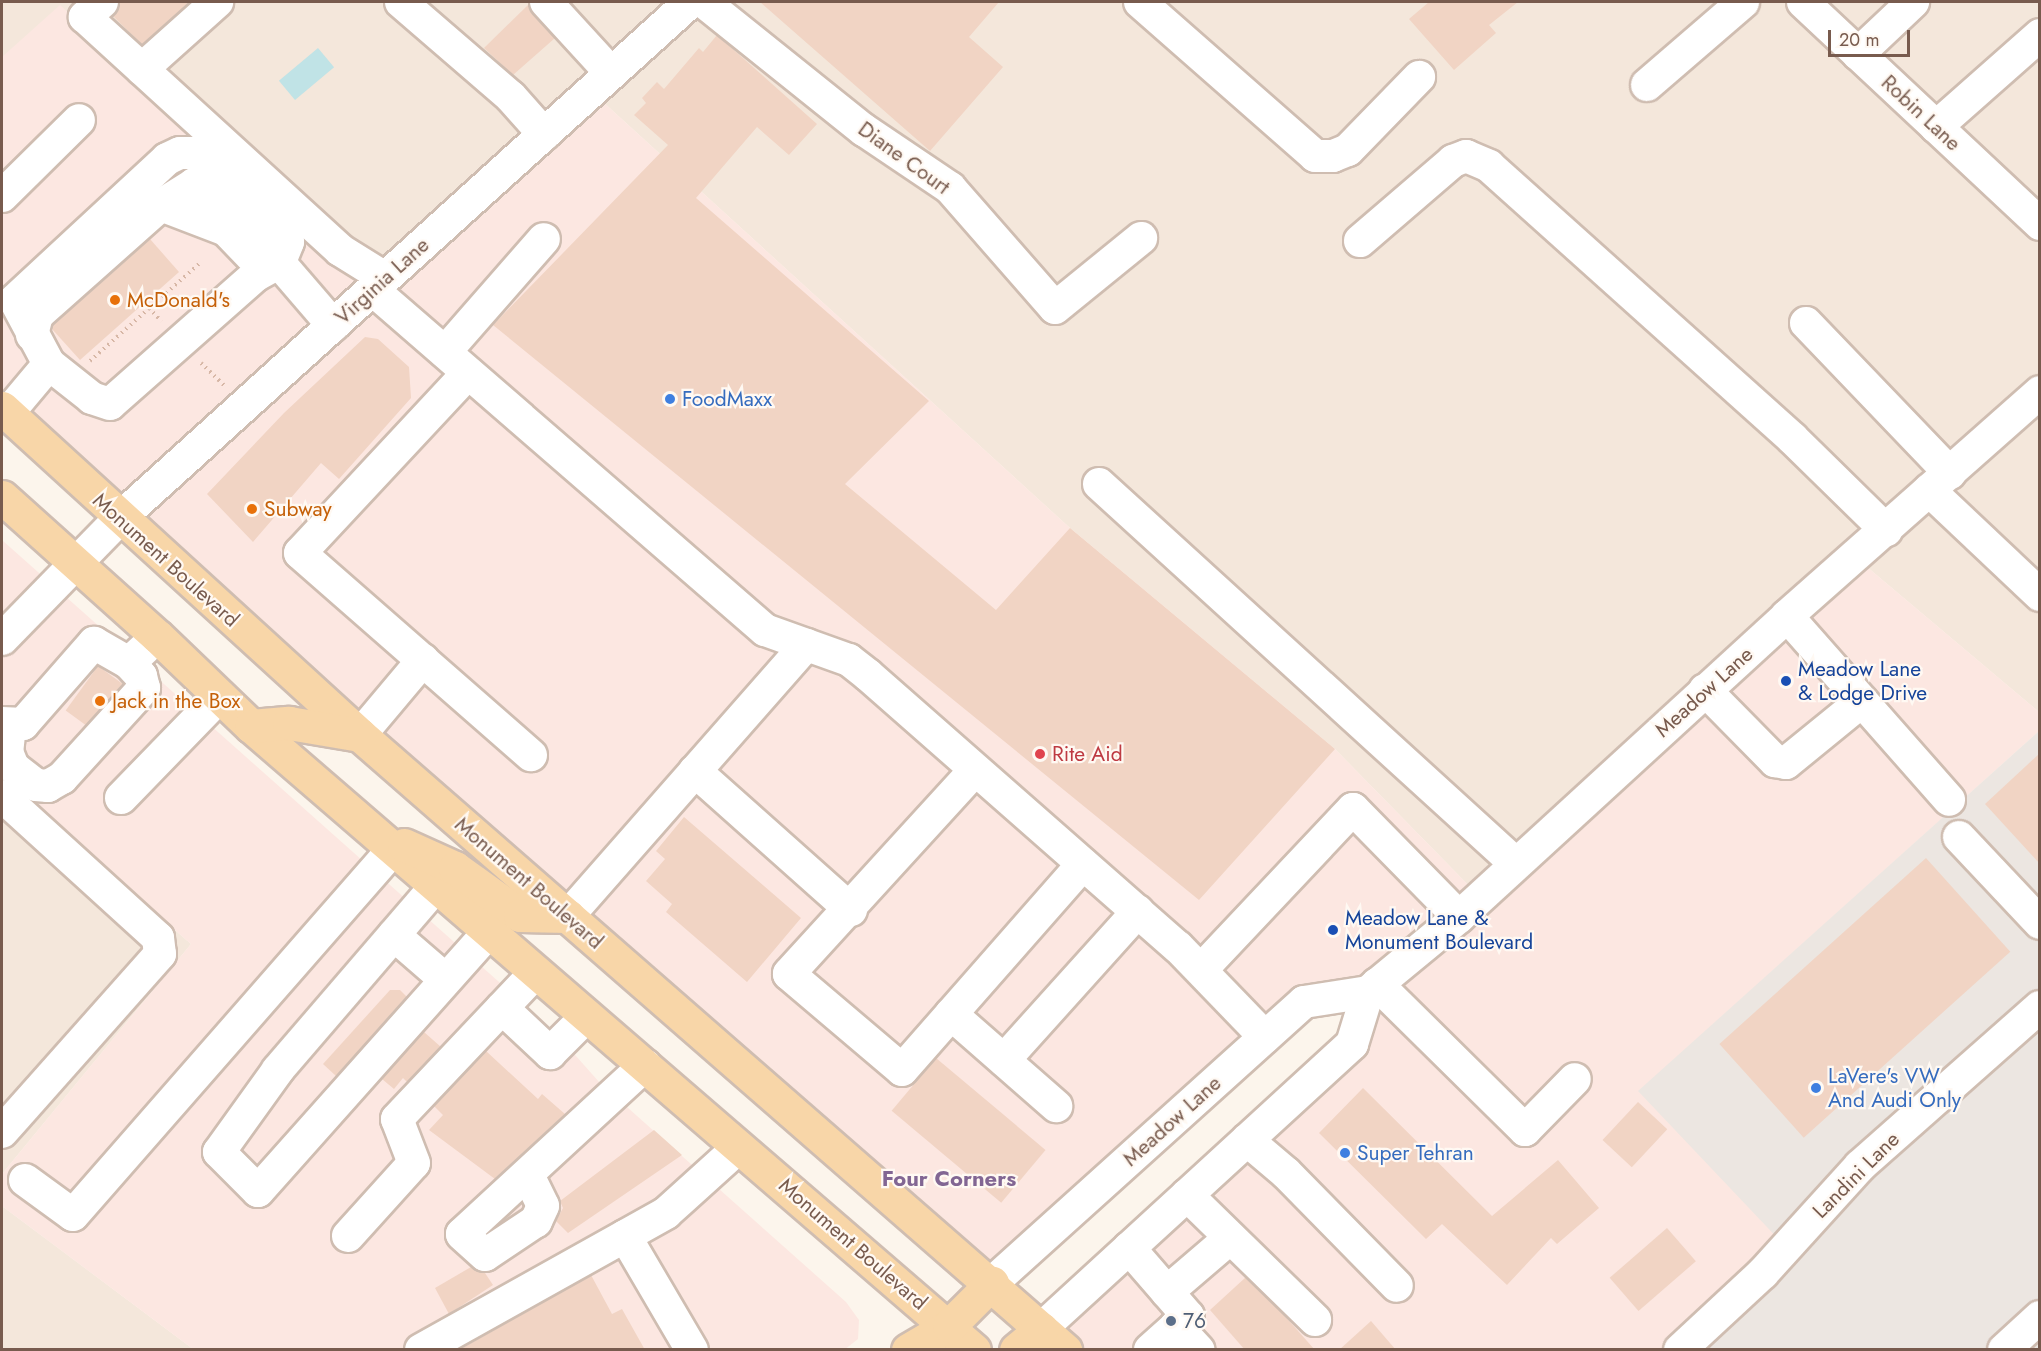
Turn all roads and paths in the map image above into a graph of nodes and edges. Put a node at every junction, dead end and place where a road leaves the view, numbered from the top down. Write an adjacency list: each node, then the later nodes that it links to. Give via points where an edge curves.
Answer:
1 (102, 2): 12 (street, via 85,17)
2 (217, 2): 12 (street)
3 (400, 2): 18 (street, via 511,98)
4 (546, 2): 13 (street)
5 (1140, 2): 14 (street, via 1315,156 1333,156 1348,150)
6 (1743, 2): 15 (street)
7 (1803, 2): 11 (street, Robin Lane)
8 (1913, 2): 11 (street)
9 (684, 4): 13 (street, Virginia Lane); 21 (street, Diane Court, via 950,189 1054,308)
10 (2040, 34): 17 (street)
11 (1858, 54): 17 (street, Robin Lane)
12 (142, 69): 26 (street)
13 (611, 73): 18 (street, Virginia Lane)
14 (1419, 76)
15 (1647, 85)
16 (79, 120): 19 (street)
17 (1936, 127): 20 (street, Robin Lane)
18 (544, 134): 26 (street, Virginia Lane)
19 (2, 196)
20 (2040, 224)
21 (1141, 238)
22 (544, 239): 30 (street)
23 (1360, 241): 40 (street, via 1453,161 1466,156 1489,166 1792,438)
24 (280, 261): 28 (street); 29 (street, via 221,195 194,184 162,205 38,315); 29 (street, via 288,242 282,227 208,161 194,153 180,153 166,159 15,300); 34 (street, via 255,276 110,405)
25 (201, 262): 34 (path, via 84,366 99,382)
26 (379, 284): 28 (street, Virginia Lane); 30 (street)
27 (1806, 323): 36 (street)
28 (333, 325): 39 (street, Virginia Lane)
29 (32, 335): 31 (street)
30 (444, 352): 32 (street)
31 (50, 364): 34 (street); 35 (street)
32 (468, 373): 46 (street, via 744,614 765,630); 47 (street, via 300,553)
33 (2040, 392): 36 (street, Meadow Lane)
34 (92, 398)
35 (5, 410): 39 (main road, Monument Boulevard)
36 (1939, 482): 40 (street, Meadow Lane); 42 (street)
37 (1099, 484): 64 (street)
38 (2, 497): 41 (main road, Monument Boulevard)
39 (120, 518): 41 (street, Virginia Lane); 54 (main road, Monument Boulevard)
40 (1886, 530): 43 (street, Meadow Lane)
41 (76, 562): 44 (main road, Monument Boulevard); 45 (street, Virginia Lane)
42 (2036, 586)
43 (1787, 616): 49 (street, Meadow Lane); 51 (street)
44 (158, 636): 48 (street); 50 (main road, Monument Boulevard)
45 (2, 639)
46 (806, 645): 56 (street, via 849,660); 57 (street)
47 (423, 660): 54 (street); 55 (street)
48 (129, 663): 52 (street, via 94,643 23,724); 52 (street, via 141,676 144,688 62,778 48,786 36,785 13,767 7,752)
49 (1705, 690): 51 (street, via 1775,761 1786,763); 64 (street, Meadow Lane)
50 (220, 696): 53 (main road, Monument Boulevard); 59 (street)
51 (1862, 701): 60 (street)
52 (6, 724)
53 (250, 726): 54 (main road, via 289,723); 62 (main road, Monument Boulevard)
54 (360, 735): 68 (main road, Monument Boulevard)
55 (531, 755)
56 (975, 770): 63 (street); 66 (street)
57 (695, 771): 66 (street); 68 (street)
58 (2, 796): 86 (street, via 158,938 160,954)
59 (121, 798)
60 (1949, 800)
61 (1959, 837): 70 (street)
62 (382, 840): 65 (main road, Monument Boulevard); 68 (main road, via 455,868 520,915); 90 (street, via 73,1215)
63 (1083, 864): 67 (street); 79 (street)
64 (1516, 864): 69 (street, Meadow Lane)
65 (436, 886): 71 (main road, Monument Boulevard); 72 (street)
66 (851, 910): 79 (street, via 789,975 902,1070)
67 (1138, 912): 73 (street); 82 (street)
68 (568, 916): 96 (main road, Monument Boulevard)
69 (1459, 917): 73 (street, via 1353,809); 76 (street, Meadow Lane)
70 (2040, 923)
71 (489, 932): 74 (main road, Monument Boulevard); 75 (street)
72 (394, 935): 75 (street); 75 (street, via 278,1070 219,1152 258,1191)
73 (1202, 969): 81 (street)
74 (536, 972): 78 (street); 80 (main road, Monument Boulevard)
75 (445, 980)
76 (1372, 988): 81 (street, Meadow Lane, via 1304,1002); 84 (street, via 1525,1130); 87 (street, via 1352,1044)
77 (2040, 1007): 111 (street, Landini Lane, via 1860,1166 1763,1273)
78 (502, 1008): 80 (street, via 550,1053); 92 (street, via 397,1119 414,1163)
79 (951, 1014): 82 (street)
80 (587, 1016): 83 (main road, Monument Boulevard)
81 (1265, 1037): 96 (street, Meadow Lane)
82 (1004, 1060): 85 (street)
83 (645, 1065): 88 (main road, Monument Boulevard); 89 (street)
84 (1575, 1079)
85 (1056, 1106)
86 (2, 1132)
87 (1246, 1140): 91 (street); 97 (street, via 1286,1173)
88 (739, 1147): 93 (street, via 666,1213); 101 (main road, Monument Boulevard)
89 (528, 1175)
90 (25, 1180)
91 (1187, 1195): 94 (street); 95 (street)
92 (348, 1236)
93 (625, 1236): 104 (street); 105 (street)
94 (1230, 1238): 98 (street); 100 (street)
95 (1129, 1248): 98 (street); 103 (street)
96 (992, 1283): 101 (main road); 103 (main road, Monument Boulevard)
97 (1397, 1286)
98 (1167, 1292): 102 (street, via 1188,1316)
99 (2040, 1317): 112 (street)
100 (1315, 1320)
101 (949, 1326): 106 (main road); 107 (main road, Monument Boulevard)
102 (1176, 1326): 109 (street); 110 (street)
103 (1053, 1339): 108 (main road)
104 (421, 1350)
105 (692, 1350)
106 (908, 1350)
107 (974, 1350)
108 (1016, 1350)
109 (1150, 1350)
110 (1198, 1350)
111 (1680, 1350)
112 (2004, 1350)

